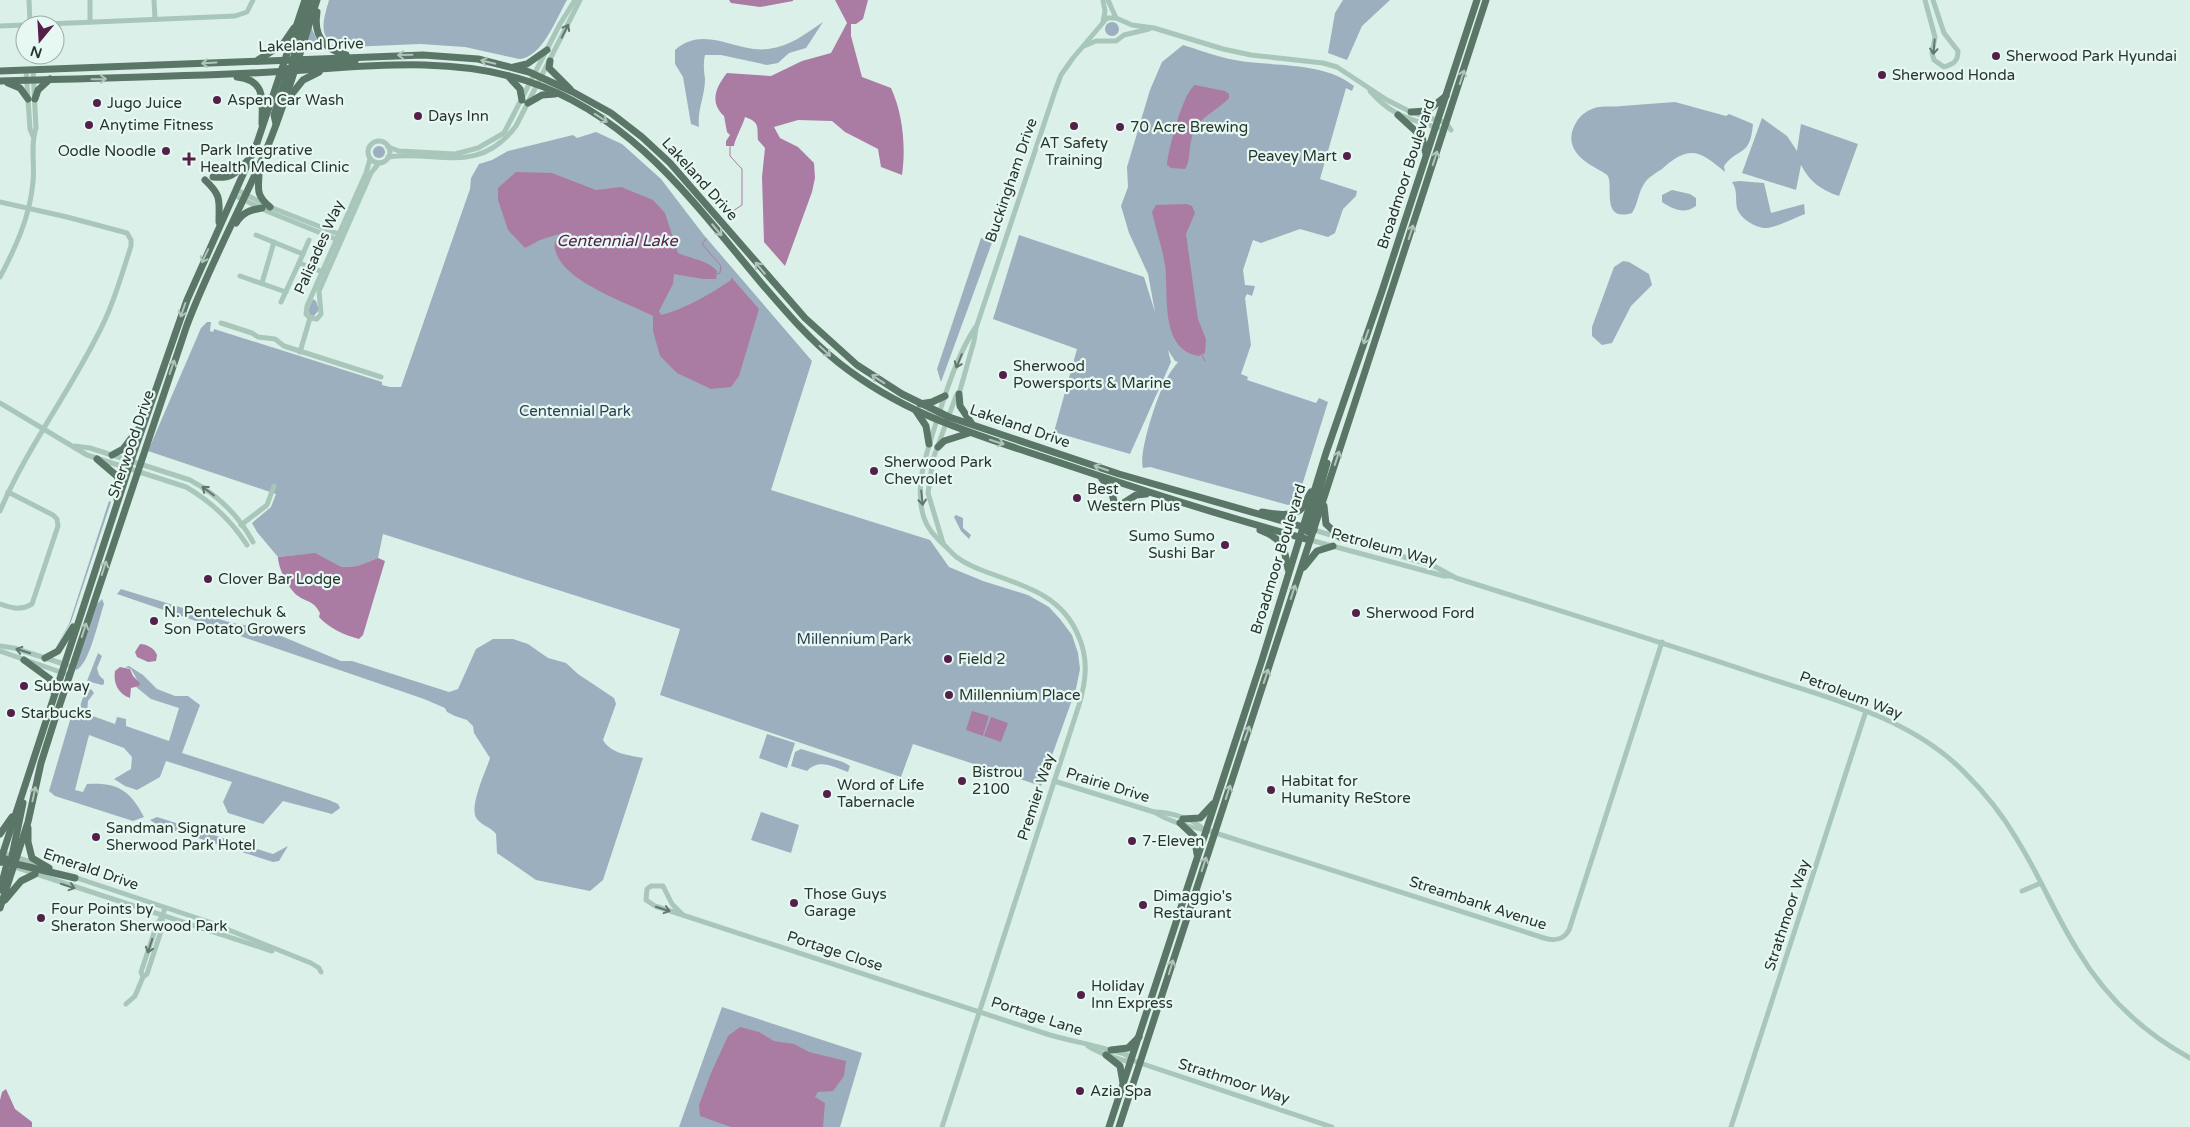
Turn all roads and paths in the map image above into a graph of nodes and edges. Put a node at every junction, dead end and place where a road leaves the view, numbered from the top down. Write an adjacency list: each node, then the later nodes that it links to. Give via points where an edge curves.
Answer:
1 (29, 0): 16 (street)
2 (90, 0): 19 (street)
3 (154, 0): 17 (street)
4 (253, 0): 17 (street, via 244,14)
5 (305, 0): 20 (main road, Sherwood Drive)
6 (310, 0): 34 (main road)
7 (318, 0): 31 (main road, via 316,22 322,43 336,52); 34 (main road, Sherwood Drive)
8 (575, 0): 29 (street)
9 (580, 0): 33 (street, one-way to 9)
10 (1103, 0): 22 (street)
11 (1108, 0): 18 (street)
12 (1477, 0): 49 (main road, Broadmoor Boulevard)
13 (1486, 0): 57 (main road, Broadmoor Boulevard, one-way to 13)
14 (1925, 0): 15 (street, one-way to 15, via 1935,37 1932,53 1934,60 1944,67 1956,61 1958,52 1944,32)
15 (1933, 0)
16 (30, 15)
17 (155, 19): 19 (street)
18 (1119, 20): 22 (street, via 1110,17); 25 (street); 26 (street)
19 (90, 22): 21 (street)
20 (298, 22): 32 (main road, via 283,44); 34 (main road, Sherwood Drive)
21 (65, 23)
22 (1102, 24): 27 (street, via 1101,33); 28 (street, Buckingham Drive)
23 (15, 25): 24 (street)
24 (0, 26)
25 (1154, 28): 26 (street); 46 (street, via 1223,49 1323,63 1345,71)
26 (1124, 35): 27 (street, via 1116,41)
27 (1106, 40): 28 (street)
28 (1083, 47): 90 (street, Buckingham Drive, via 1064,72 1055,91)
29 (546, 50): 35 (main road, via 527,64); 41 (street)
30 (387, 55): 31 (main road, Lakeland Drive); 34 (main road, via 370,60); 35 (main road, Lakeland Drive, one-way to 30, via 445,55)
31 (361, 56): 34 (main road, Lakeland Drive)
32 (257, 61): 34 (main road, Lakeland Drive); 36 (main road, Lakeland Drive, one-way to 36)
33 (550, 61): 41 (street); 47 (main road, via 549,68)
34 (291, 66): 37 (main road, Lakeland Drive); 39 (main road, Lakeland Drive); 52 (main road, Sherwood Drive); 56 (main road, via 274,115); 58 (main road, Sherwood Drive)
35 (510, 67): 41 (main road, Lakeland Drive)
36 (30, 70): 38 (main road, Lakeland Drive); 43 (street)
37 (324, 70): 40 (main road, Lakeland Drive, via 431,65); 52 (main road, via 303,80)
38 (0, 71)
39 (218, 74): 42 (main road, Lakeland Drive, one-way to 39); 58 (main road, via 243,77 260,88 263,104)
40 (508, 75): 45 (main road, Lakeland Drive); 51 (main road)
41 (538, 76): 45 (street, Palisades Way); 47 (main road, Lakeland Drive)
42 (50, 79): 43 (main road, Lakeland Drive); 50 (main road)
43 (30, 80): 44 (main road, Lakeland Drive); 50 (street)
44 (2, 81): 50 (main road, via 20,88)
45 (534, 83): 48 (main road, Lakeland Drive); 51 (street, Palisades Way)
46 (1365, 85): 53 (street); 54 (street, via 1384,107)
47 (574, 92): 96 (main road, Lakeland Drive, one-way to 47, via 839,351 782,294 670,163 625,123)
48 (558, 94): 51 (main road); 97 (main road, Lakeland Drive, one-way to 97, via 594,113 640,146 676,183 790,317 832,357)
49 (1446, 96): 53 (main road, via 1427,111); 55 (main road, Broadmoor Boulevard)
50 (32, 99): 71 (street, via 30,129 34,181)
51 (525, 101): 59 (street, Palisades Way, via 504,133 478,148 455,154 399,151); 62 (street, Palisades Way, via 516,126 480,155 461,158)
52 (284, 104): 56 (main road, Sherwood Drive)
53 (1411, 112): 55 (street)
54 (1398, 115): 55 (street); 60 (main road, via 1422,137)
55 (1437, 124): 57 (street); 60 (main road, Broadmoor Boulevard)
56 (276, 125): 65 (main road, Sherwood Drive)
57 (1445, 127): 120 (main road, Broadmoor Boulevard, one-way to 57)
58 (261, 132): 61 (main road, Sherwood Drive)
59 (388, 147): 62 (street); 63 (street, Palisades Way, via 381,142 372,144 368,149)
60 (1426, 155): 108 (main road, Broadmoor Boulevard, one-way to 108)
61 (251, 157): 66 (main road, via 226,178); 68 (main road, Sherwood Drive)
62 (388, 157): 64 (street, Palisades Way)
63 (370, 159): 64 (street); 76 (street, Palisades Way)
64 (380, 163): 76 (street, Palisades Way, via 370,173)
65 (259, 166): 69 (main road, Sherwood Drive); 72 (main road, via 258,189)
66 (213, 177)
67 (206, 180): 73 (main road, via 217,192)
68 (236, 192): 69 (street); 73 (main road, Sherwood Drive)
69 (244, 196): 72 (street); 74 (main road, Sherwood Drive)
70 (0, 202): 71 (street)
71 (30, 208): 81 (street); 103 (street, via 127,234 131,240 113,300 97,336)
72 (266, 208): 74 (main road, via 244,213); 76 (street)
73 (219, 226): 99 (main road, Sherwood Drive, one-way to 99, via 192,286)
74 (226, 234): 112 (main road, Sherwood Drive, one-way to 74, via 193,308)
75 (256, 235): 78 (street)
76 (340, 238): 82 (street, Palisades Way); 88 (street, Palisades Way, via 319,291 321,314 317,319)
77 (309, 240): 79 (street)
78 (274, 242): 79 (street); 85 (street)
79 (303, 254): 80 (street)
80 (299, 263): 82 (street); 86 (street)
81 (2, 270): 84 (street)
82 (323, 272): 88 (street, Palisades Way, via 307,306 306,314)
83 (240, 276): 85 (street)
84 (0, 277)
85 (262, 284): 86 (street)
86 (286, 292): 87 (street)
87 (281, 302)
88 (310, 318): 91 (street)
89 (221, 323): 91 (street, via 258,338 275,339)
90 (976, 328): 93 (street, Buckingham Drive); 94 (street, Buckingham Drive, one-way to 94, via 968,338)
91 (300, 352): 92 (street)
92 (381, 377)
93 (959, 394): 101 (street, Buckingham Drive); 102 (main road, via 960,406)
94 (945, 396): 96 (main road); 98 (street, Buckingham Drive)
95 (0, 403): 103 (street)
96 (920, 404): 98 (main road, Lakeland Drive)
97 (916, 411): 100 (main road, Lakeland Drive); 105 (main road, via 926,426)
98 (939, 413): 100 (street, Premier Way); 101 (main road, Lakeland Drive)
99 (145, 419): 109 (main road, via 130,442); 111 (main road, Sherwood Drive)
100 (937, 421): 101 (main road, Lakeland Drive); 105 (street, Premier Way)
101 (948, 421): 102 (main road, Lakeland Drive); 104 (main road, Lakeland Drive); 107 (street)
102 (972, 424): 122 (main road, Lakeland Drive, one-way to 102)
103 (43, 429): 106 (street); 118 (street)
104 (969, 433): 107 (main road, via 944,441); 115 (main road, Lakeland Drive, one-way to 115)
105 (929, 444): 131 (street, Premier Way, one-way to 131, via 922,470 924,518 933,535)
106 (74, 446): 109 (street); 110 (street)
107 (938, 447): 131 (street, via 930,471 928,492)
108 (1326, 453): 117 (main road, Broadmoor Boulevard); 127 (main road, via 1327,465)
109 (112, 455): 111 (street)
110 (97, 459): 113 (street); 121 (main road, via 118,477)
111 (131, 460): 112 (street); 113 (main road, Sherwood Drive)
112 (139, 463): 114 (main road, Sherwood Drive); 125 (street, one-way to 112, via 227,505 204,487)
113 (129, 468): 114 (street); 121 (main road, Sherwood Drive)
114 (137, 471): 126 (street, via 200,495); 144 (main road, Sherwood Drive, one-way to 114)
115 (1100, 476): 119 (main road, Lakeland Drive); 119 (main road, via 1118,502)
116 (274, 486): 125 (street, via 267,505)
117 (1316, 486): 122 (main road, via 1300,510 1285,514); 127 (main road, Broadmoor Boulevard)
118 (8, 492): 123 (street); 136 (street, via 53,515 58,526 32,604 17,609)
119 (1149, 493): 124 (main road, Lakeland Drive)
120 (1325, 496): 127 (main road, Broadmoor Boulevard); 129 (main road, via 1325,521)
121 (118, 502): 137 (main road, Sherwood Drive)
122 (1214, 503): 127 (main road, Lakeland Drive)
123 (0, 511)
124 (1232, 518): 128 (main road, Lakeland Drive); 133 (main road, via 1277,538 1284,548)
125 (243, 524): 126 (street); 126 (street, via 250,543)
126 (236, 528)
127 (1308, 528): 128 (main road, Broadmoor Boulevard); 129 (street, Petroleum Way); 130 (main road, Broadmoor Boulevard)
128 (1300, 537): 130 (main road, Lakeland Drive); 133 (main road, Broadmoor Boulevard)
129 (1341, 538): 135 (street, Petroleum Way, via 1434,566)
130 (1310, 540): 132 (street, Petroleum Way); 134 (main road, Broadmoor Boulevard)
131 (943, 543): 149 (street, Premier Way, via 958,558 975,568 1046,595 1074,625 1084,654 1086,679)
132 (1333, 546): 134 (main road, via 1317,551); 135 (street, Petroleum Way)
133 (1288, 571): 151 (main road, Broadmoor Boulevard)
134 (1298, 576): 156 (main road, Broadmoor Boulevard, one-way to 134)
135 (1452, 576): 138 (street, Petroleum Way)
136 (0, 604)
137 (83, 606): 141 (main road, via 61,646); 143 (main road, Sherwood Drive)
138 (1662, 642): 148 (street, Petroleum Way); 156 (street, Streambank Avenue, via 1569,930 1562,938 1544,938)
139 (0, 646): 141 (street, one-way to 139)
140 (0, 651): 142 (street)
141 (45, 658): 143 (street)
142 (24, 660): 145 (street); 147 (main road, via 52,682)
143 (64, 664): 144 (street); 145 (main road, Sherwood Drive)
144 (72, 667): 146 (main road, Sherwood Drive)
145 (61, 673): 146 (street); 147 (main road, Sherwood Drive)
146 (69, 676): 154 (main road, Sherwood Drive, one-way to 146, via 41,763)
147 (52, 704): 150 (main road, Sherwood Drive)
148 (1866, 711): 164 (street, Petroleum Way, via 1918,737 1963,770 2016,836); 185 (street, Strathmoor Way)
149 (1054, 781): 153 (street, Prairie Drive, via 1154,812 1164,819); 174 (street, Premier Way)
150 (22, 794): 152 (main road, Sherwood Drive); 160 (main road, via 23,806)
151 (1215, 802): 153 (main road, via 1200,818); 155 (main road, Broadmoor Boulevard)
152 (17, 809): 157 (main road); 158 (main road, Sherwood Drive)
153 (1182, 821): 155 (street, Prairie Drive, via 1194,828); 159 (main road, via 1194,836)
154 (28, 822): 160 (main road, Sherwood Drive); 161 (main road, via 32,858)
155 (1205, 829): 156 (street, Streambank Avenue); 159 (main road, Broadmoor Boulevard)
156 (1215, 832): 179 (main road, Broadmoor Boulevard, one-way to 156)
157 (0, 834)
158 (1, 852): 160 (main road, Sherwood Drive)
159 (1197, 859): 175 (main road, Broadmoor Boulevard)
160 (9, 862): 161 (street, Emerald Drive); 162 (street, Emerald Drive); 163 (main road); 165 (main road); 167 (main road, Sherwood Drive)
161 (49, 868): 163 (street, Emerald Drive)
162 (35, 874): 167 (main road, via 21,881); 170 (street, Emerald Drive, one-way to 170)
163 (75, 878): 168 (street, Emerald Drive)
164 (2041, 883): 166 (street); 177 (street, Petroleum Way, via 2078,951 2104,988 2148,1031)
165 (0, 890)
166 (2022, 891)
167 (1, 906)
168 (165, 908): 170 (street); 171 (street, Emerald Drive, via 219,926)
169 (683, 915): 169 (street, Portage Close, one-way to 169, via 672,904 663,886 647,889 646,900); 174 (street, Portage Close)
170 (162, 917): 171 (street, Emerald Drive); 173 (street, via 163,925 147,974 135,996)
171 (285, 954): 172 (street, Emerald Drive, via 311,963)
172 (321, 972)
173 (126, 1004)
174 (980, 1011): 176 (street, Portage Lane, via 1087,1046 1095,1052); 181 (street, Premier Way)
175 (1139, 1037): 176 (main road, via 1128,1048); 178 (main road, Broadmoor Boulevard)
176 (1109, 1053): 178 (street, Portage Lane, via 1126,1061); 180 (main road, via 1120,1066)
177 (2190, 1058)
178 (1130, 1059): 179 (street, Strathmoor Way); 180 (main road, Broadmoor Boulevard)
179 (1140, 1063): 183 (main road, Broadmoor Boulevard); 184 (street, Strathmoor Way)
180 (1123, 1084): 182 (main road, Broadmoor Boulevard)
181 (942, 1127)
182 (1109, 1127)
183 (1119, 1127)
184 (1332, 1127)
185 (1731, 1127)

